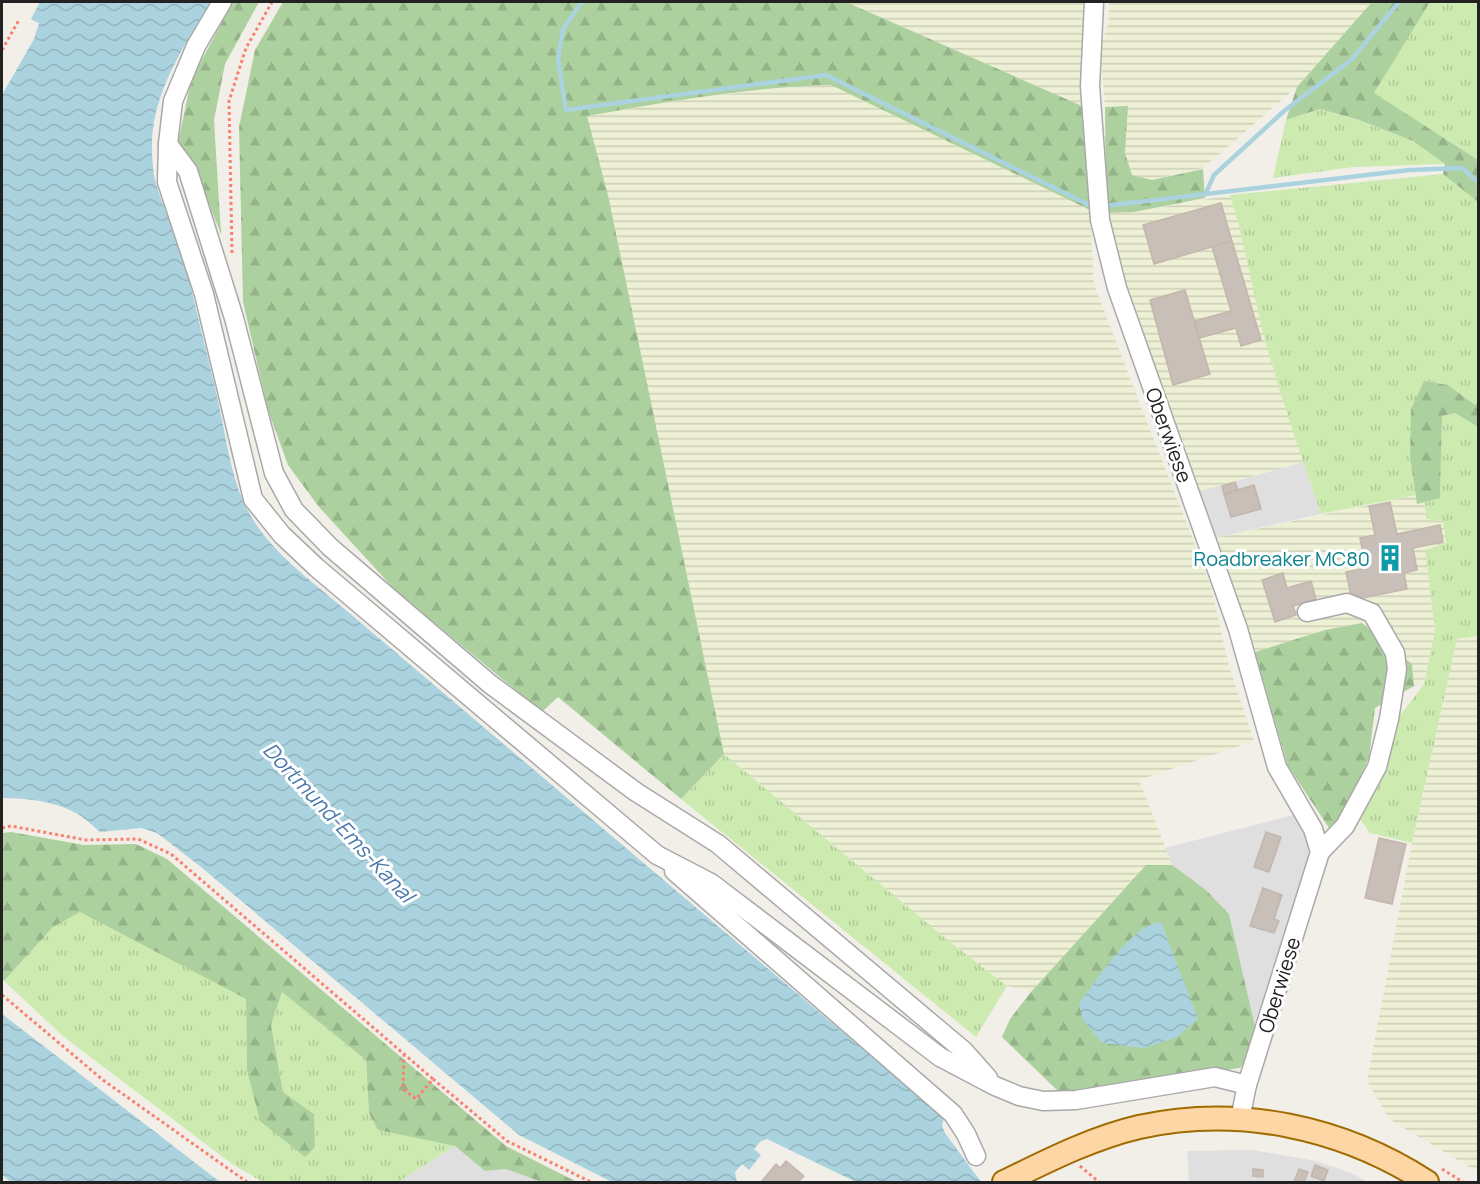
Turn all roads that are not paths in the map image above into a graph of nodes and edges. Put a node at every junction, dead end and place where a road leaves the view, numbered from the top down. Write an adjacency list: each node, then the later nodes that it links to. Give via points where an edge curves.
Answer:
1 (222, 2): 3 (lane, via 196,46 173,100)
2 (1094, 2): 5 (lane, Oberwiese, via 1090,86 1100,220 1117,288 1238,629 1277,767 1313,829)
3 (168, 144): 6 (lane, via 167,182 204,294 253,499 282,535 317,568); 8 (lane, via 189,171 234,318 274,473 294,510 330,547 490,684 636,792 718,844 964,1051)
4 (1307, 612): 5 (lane, Oberwiese, via 1347,603 1372,613 1395,653 1397,669 1377,767 1345,826)
5 (1320, 852): 7 (lane, Oberwiese)
6 (657, 855): 8 (lane, via 711,883 940,1057); 10 (lane, via 954,1114)
7 (1247, 1085): 8 (lane, via 1215,1077 1076,1100 1043,1101); 9 (lane, Oberwiese)
8 (995, 1086)
9 (1240, 1119): 11 (main road, via 1197,1119 1139,1127 1101,1138); 12 (main road, via 1281,1123 1321,1133 1359,1146)
10 (976, 1156)
11 (1005, 1182)
12 (1427, 1182)

